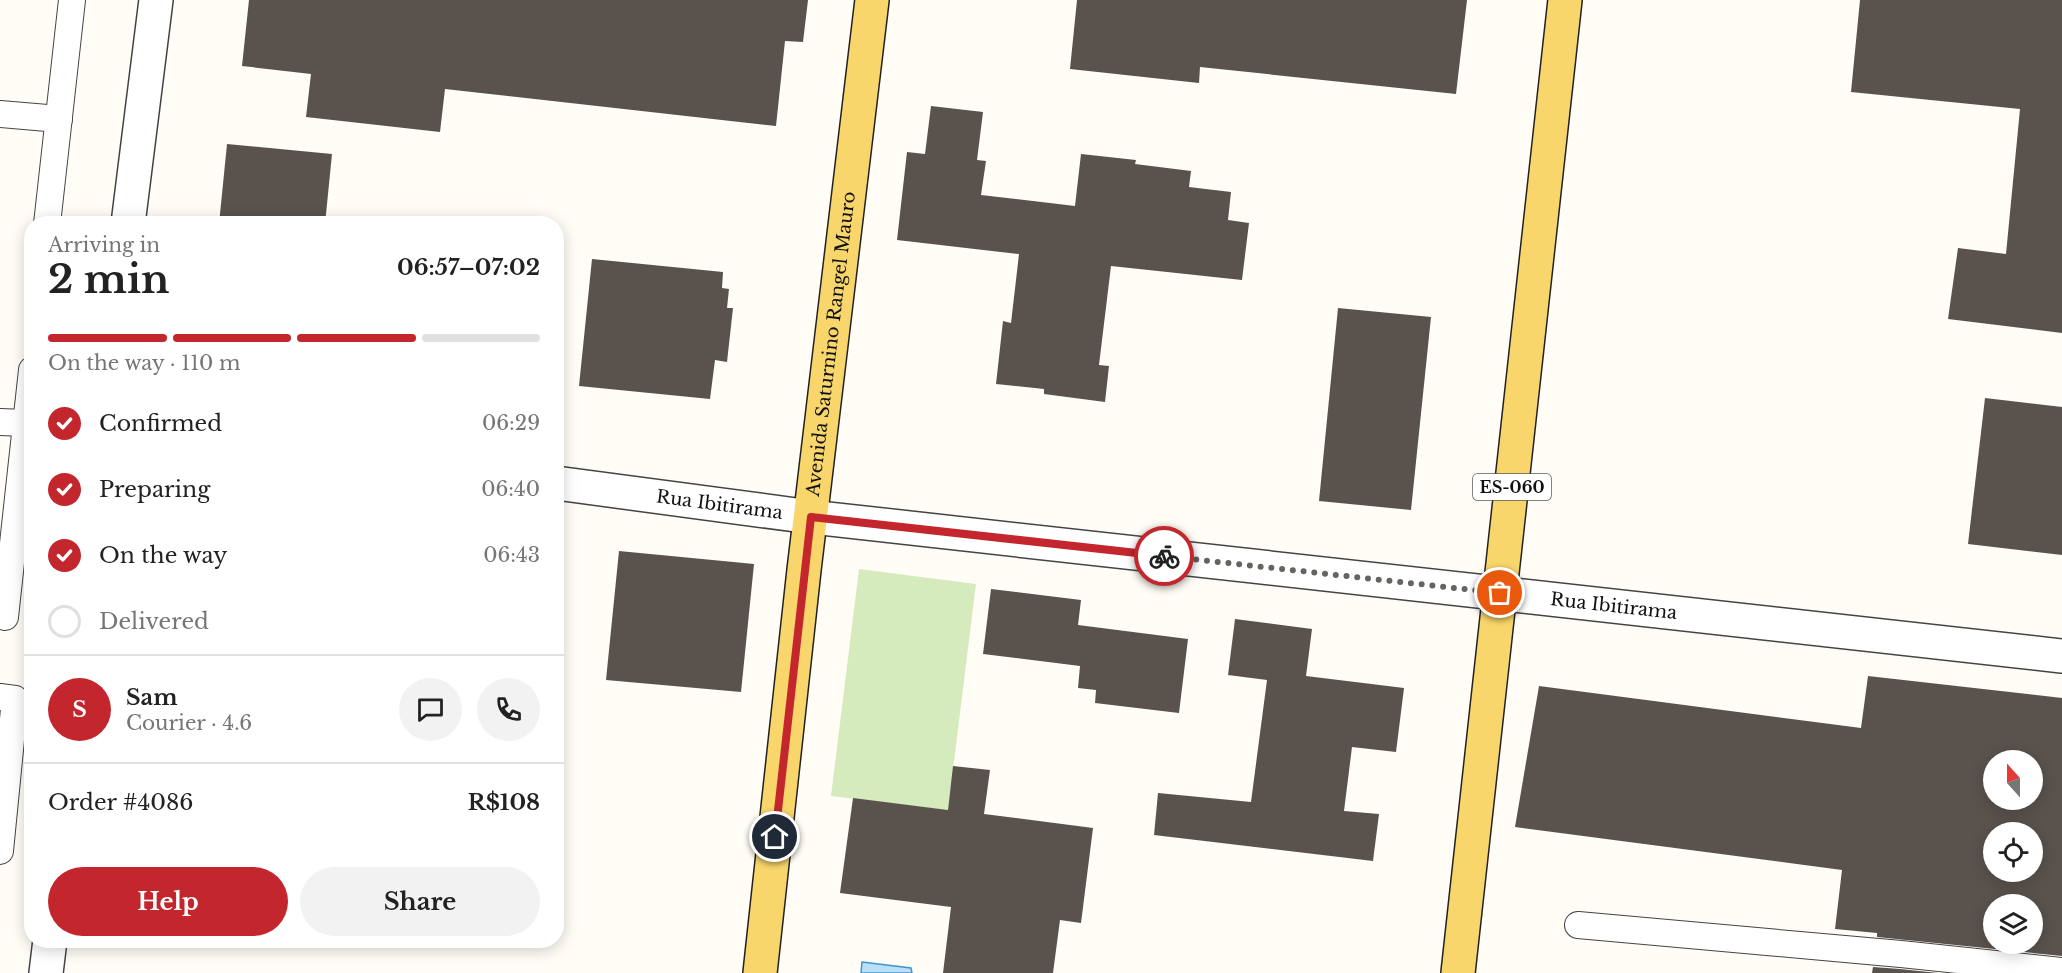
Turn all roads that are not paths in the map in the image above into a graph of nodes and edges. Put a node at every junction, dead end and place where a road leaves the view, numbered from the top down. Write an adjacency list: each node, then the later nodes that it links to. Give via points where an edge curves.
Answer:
1 (72, 0): 6 (lane)
2 (156, 0): 8 (street)
3 (872, 0): 13 (main road, Avenida Saturnino Rangel Mauro)
4 (1565, 0): 14 (main road, ES-060)
5 (0, 114): 6 (lane)
6 (58, 119): 7 (lane)
7 (48, 216)
8 (129, 216)
9 (0, 422): 10 (lane)
10 (24, 423)
11 (24, 441): 15 (lane)
12 (564, 484): 13 (street, Rua Ibitirama)
13 (811, 517): 14 (street, Rua Ibitirama); 23 (main road, Avenida Saturnino Rangel Mauro)
14 (1500, 593): 16 (street, Rua Ibitirama); 24 (main road, ES-060)
15 (5, 617)
16 (2062, 656)
17 (0, 697): 18 (lane, via 15,699)
18 (0, 850)
19 (1578, 925): 21 (lane)
20 (49, 948): 22 (street)
21 (2062, 971)
22 (46, 973)
23 (760, 973)
24 (1458, 973)

